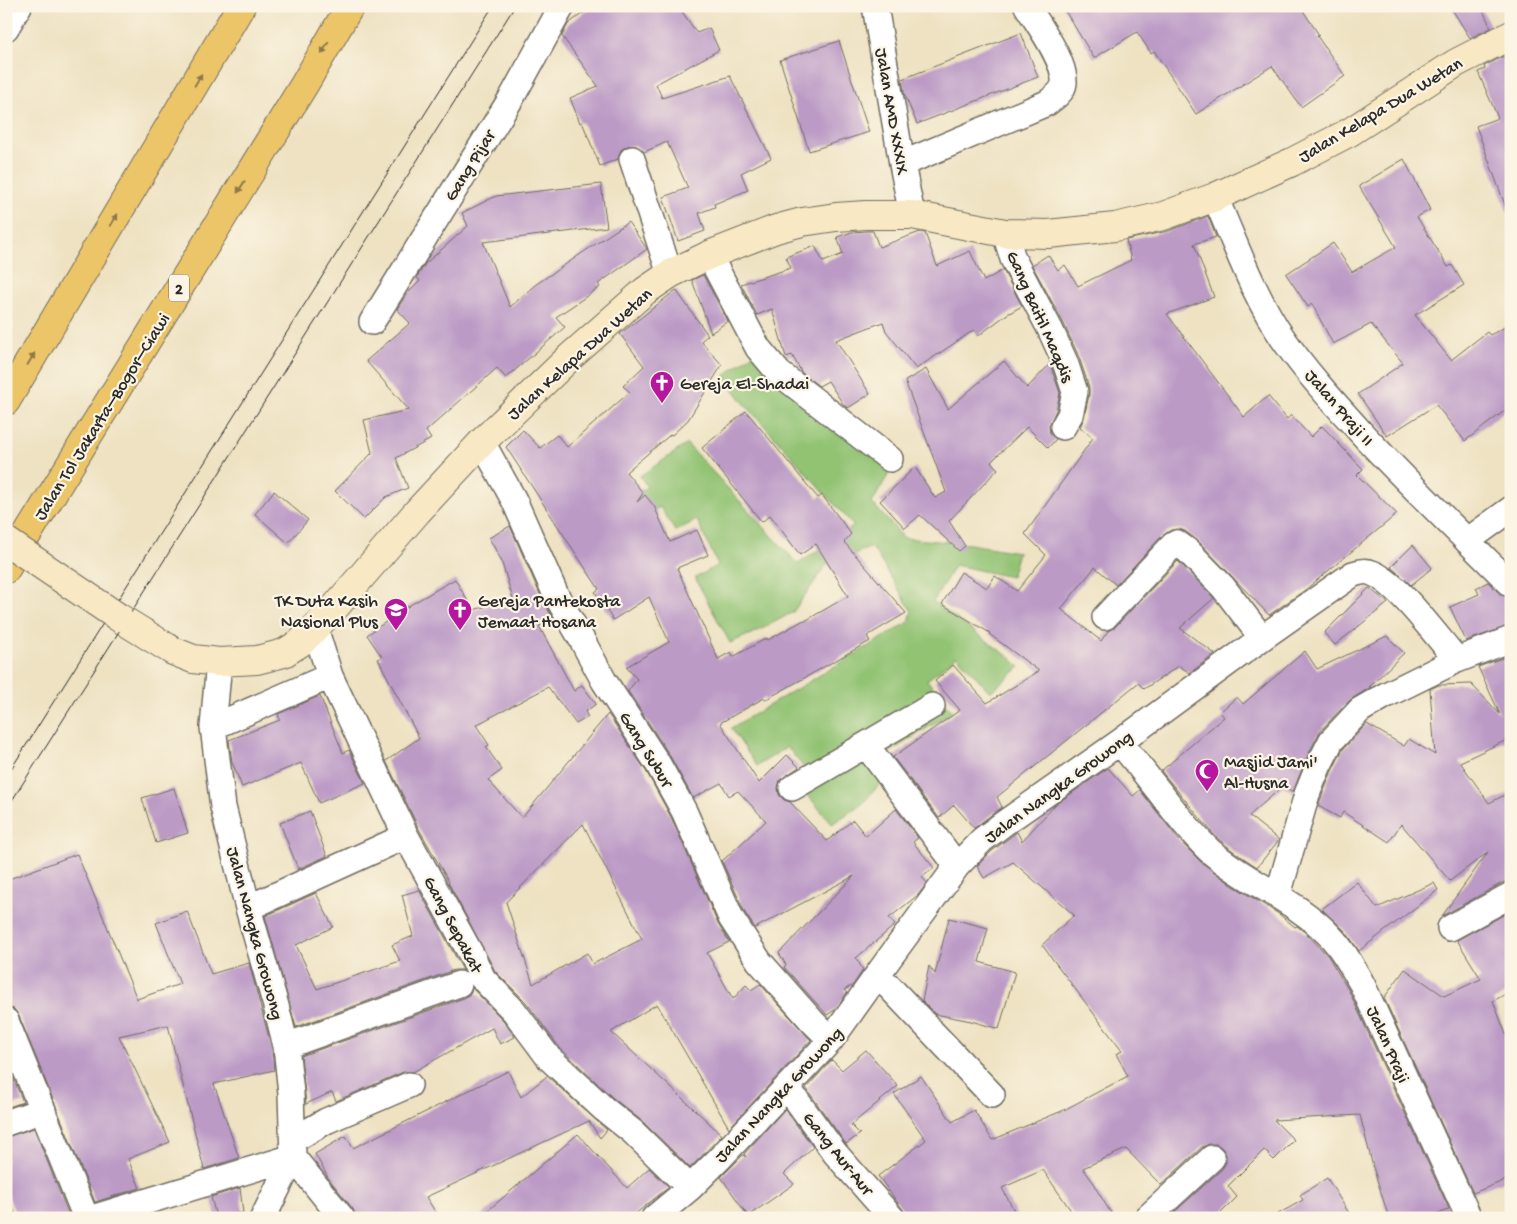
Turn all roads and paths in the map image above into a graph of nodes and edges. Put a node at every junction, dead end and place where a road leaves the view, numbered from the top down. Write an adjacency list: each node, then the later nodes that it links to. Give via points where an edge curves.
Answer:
1 (19, 6): 7 (street)
2 (242, 6): 17 (highway, one-way to 2)
3 (350, 6): 24 (highway, Jalan Tol Jakarta–Bogor–Ciawi / 2, one-way to 24)
4 (562, 6): 16 (street, Gang Pijar, via 512,97)
5 (875, 6): 10 (street, Jalan AMD XXXIX)
6 (1027, 6): 10 (street, via 1058,57 1064,84 1058,95 1047,103)
7 (6, 28)
8 (1511, 35): 11 (street, Jalan Kelapa Dua Wetan, via 1456,63 1350,132)
9 (632, 159): 15 (street)
10 (902, 164): 12 (street, Jalan AMD XXXIX)
11 (1215, 197): 13 (street, Jalan Kelapa Dua Wetan, via 1162,216 1115,227 1048,234); 23 (street, Jalan Praji II, via 1260,300 1284,340 1336,405)
12 (912, 215): 13 (street, Jalan Kelapa Dua Wetan); 14 (street, Jalan Kelapa Dua Wetan, via 866,215 802,222)
13 (1005, 233): 18 (street, Gang Baitil Maqdis, via 1012,260 1054,337 1075,392 1070,415)
14 (709, 255): 15 (street, Jalan Kelapa Dua Wetan); 20 (street, via 758,348 779,373)
15 (670, 274): 19 (street, Jalan Kelapa Dua Wetan, via 610,320)
16 (372, 322)
17 (6, 401)
18 (1063, 427)
19 (482, 442): 27 (street, Jalan Kelapa Dua Wetan); 47 (street, Gang Subur, via 514,500 556,595 604,681 684,811 731,918 759,961)
20 (890, 459)
21 (1511, 509): 23 (street)
22 (6, 541): 31 (street, Jalan Kelapa Dua Wetan, bridge, via 173,651)
23 (1467, 541): 25 (street, Jalan Praji II)
24 (6, 569)
25 (1511, 584)
26 (1105, 616): 28 (street, via 1178,543 1223,587)
27 (315, 628): 31 (street, Jalan Kelapa Dua Wetan, via 284,653 257,660); 32 (street, Gang Sepakat)
28 (1262, 638): 30 (street, Jalan Nangka Growong, via 1353,574 1372,572 1396,589); 35 (street, Jalan Nangka Growong)
29 (1511, 639): 30 (street)
30 (1456, 660): 40 (street, via 1360,710 1331,742 1307,794)
31 (219, 662): 34 (street, Jalan Nangka Growong)
32 (330, 676): 34 (street); 38 (street, Gang Sepakat)
33 (932, 706): 36 (street)
34 (214, 727): 42 (street, Jalan Nangka Growong, via 223,807)
35 (1120, 742): 39 (street, Jalan Nangka Growong, via 1002,824); 40 (street, Jalan Praji, via 1208,849 1231,868)
36 (866, 745): 37 (street); 39 (street)
37 (792, 788)
38 (406, 836): 42 (street); 56 (street, Gang Sepakat, via 483,979 514,1012 549,1058 633,1132)
39 (957, 866): 44 (street, Jalan Nangka Growong)
40 (1278, 895): 57 (street, Jalan Praji, via 1314,921 1345,954 1362,984)
41 (1511, 895): 43 (street)
42 (248, 908): 48 (street, Jalan Nangka Growong)
43 (1450, 928)
44 (878, 975): 47 (street, Jalan Nangka Growong); 51 (street)
45 (459, 984): 48 (street)
46 (6, 1021): 52 (street)
47 (831, 1040): 50 (street, Jalan Nangka Growong)
48 (286, 1046): 54 (street, Jalan Nangka Growong)
49 (409, 1085): 54 (street, via 326,1121)
50 (787, 1087): 56 (street, Jalan Nangka Growong); 63 (street, Gang Aur-Aur, via 834,1152)
51 (992, 1095)
52 (43, 1110): 53 (street); 58 (street)
53 (6, 1124)
54 (293, 1149): 59 (street); 60 (street, Jalan Nangka Growong); 61 (street)
55 (1212, 1158): 64 (street)
56 (690, 1188): 62 (street, Jalan Nangka Growong)
57 (1462, 1215)
58 (86, 1218)
59 (92, 1218)
60 (263, 1218)
61 (342, 1218)
62 (654, 1218)
63 (892, 1218)
64 (1147, 1218)

